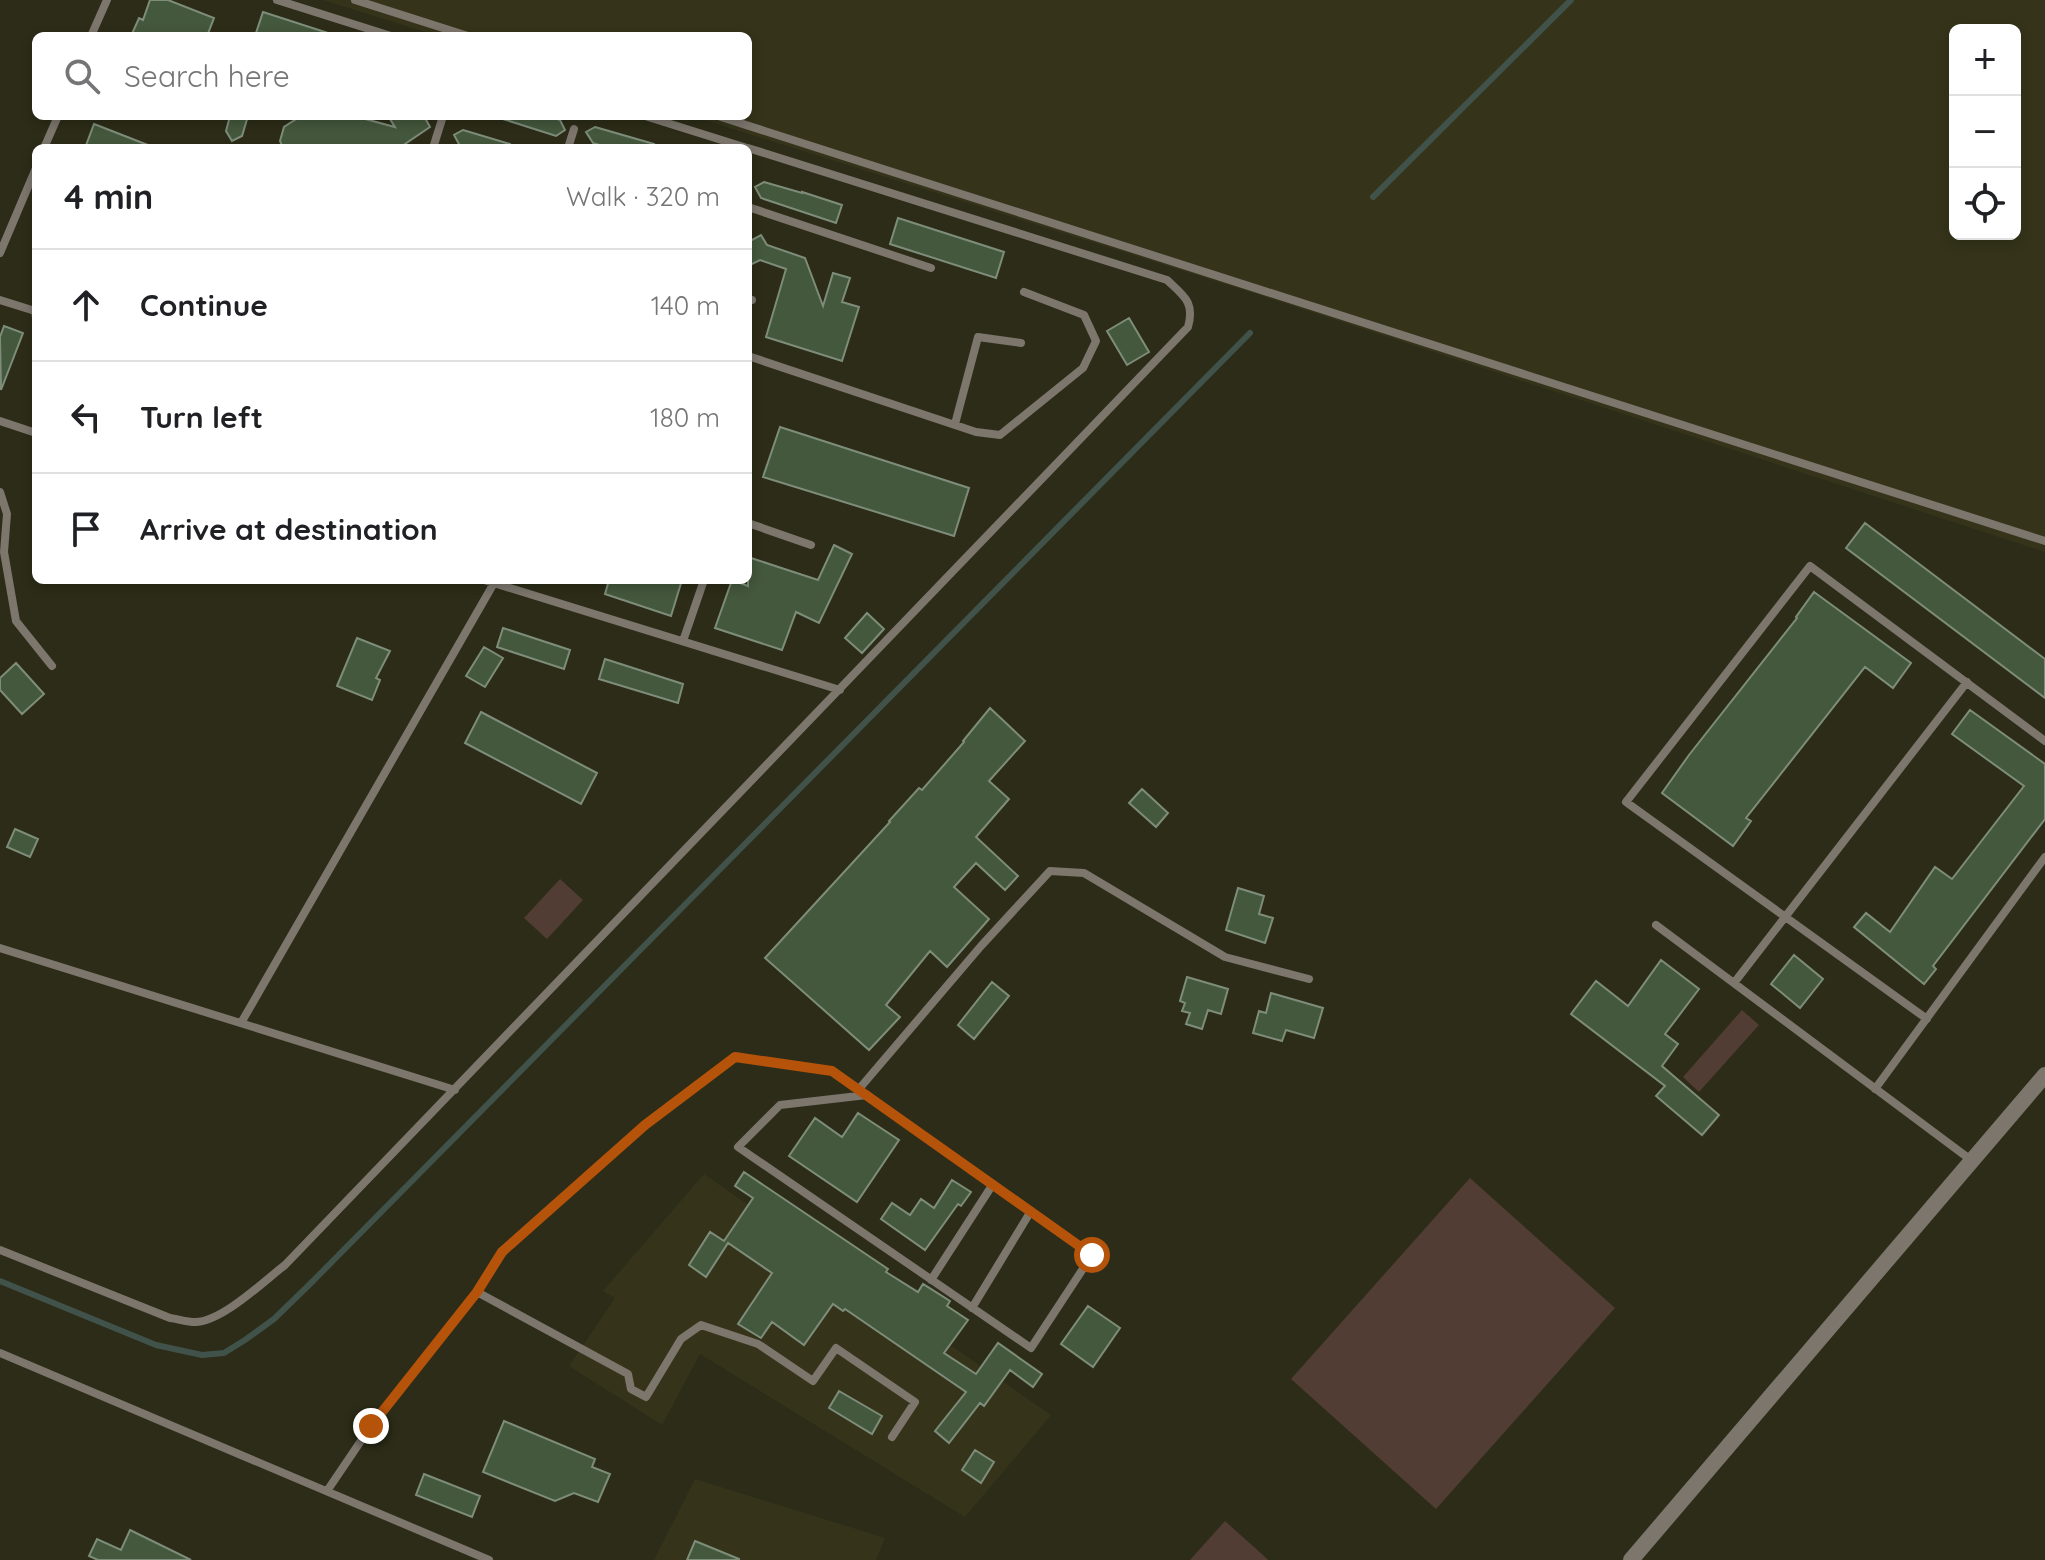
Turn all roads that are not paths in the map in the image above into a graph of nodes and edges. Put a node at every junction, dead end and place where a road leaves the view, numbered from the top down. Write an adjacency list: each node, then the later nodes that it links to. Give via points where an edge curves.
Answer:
1 (107, 0): 4 (lane)
2 (277, 0): 5 (lane)
3 (355, 0): 6 (lane)
4 (93, 32)
5 (378, 32)
6 (455, 32)
7 (56, 120): 12 (lane)
8 (442, 120): 13 (lane)
9 (658, 120): 15 (lane)
10 (730, 120): 31 (lane)
11 (574, 129): 14 (lane)
12 (46, 144)
13 (434, 144)
14 (569, 144)
15 (734, 144)
16 (752, 150): 39 (lane, via 1167,280 1187,299 1191,315 1178,340)
17 (32, 177): 19 (lane)
18 (752, 208): 20 (lane)
19 (0, 253)
20 (931, 268)
21 (1024, 292): 27 (lane, via 1084,315 1096,341 1083,368 1000,435)
22 (0, 300): 23 (lane)
23 (32, 310)
24 (1021, 343): 27 (lane, via 978,337)
25 (752, 357): 27 (lane)
26 (0, 421): 28 (lane)
27 (955, 424)
28 (32, 432)
29 (0, 492): 37 (lane, via 7,514 4,552 16,621)
30 (752, 524): 32 (lane)
31 (2045, 541)
32 (811, 545)
33 (493, 584): 48 (lane)
34 (497, 584): 36 (lane)
35 (703, 584): 36 (lane)
36 (683, 641): 39 (lane)
37 (52, 666)
38 (1967, 682): 40 (lane); 42 (lane); 42 (lane, via 1810,566 1626,802)
39 (840, 690): 52 (lane)
40 (2045, 741)
41 (2045, 857): 47 (lane)
42 (1785, 917): 46 (lane); 47 (lane)
43 (1656, 925): 46 (lane)
44 (0, 948): 48 (lane)
45 (1309, 979): 50 (lane, via 1225,957 1084,873 1050,871)
46 (1734, 983): 51 (lane)
47 (1927, 1019): 51 (lane)
48 (241, 1023): 52 (lane)
49 (2045, 1075): 54 (street)
50 (859, 1089): 53 (lane); 59 (lane, via 832,1071 735,1057 645,1125 502,1252)
51 (1875, 1089): 54 (lane)
52 (455, 1090): 57 (lane, via 285,1265 219,1316 198,1322 170,1318)
53 (867, 1095): 55 (lane); 58 (lane, via 780,1105 738,1147)
54 (1972, 1161): 65 (street)
55 (993, 1184): 56 (lane); 58 (lane)
56 (1031, 1211): 60 (lane); 60 (lane, via 1092,1255 1031,1348)
57 (0, 1250)
58 (931, 1280): 60 (lane)
59 (477, 1292): 62 (lane, via 628,1374 631,1389 646,1397 681,1339 701,1325 758,1344 813,1381 836,1348 915,1402); 63 (lane)
60 (972, 1308)
61 (0, 1353): 63 (lane)
62 (892, 1437)
63 (327, 1491): 64 (lane)
64 (489, 1560)
65 (1631, 1560)

